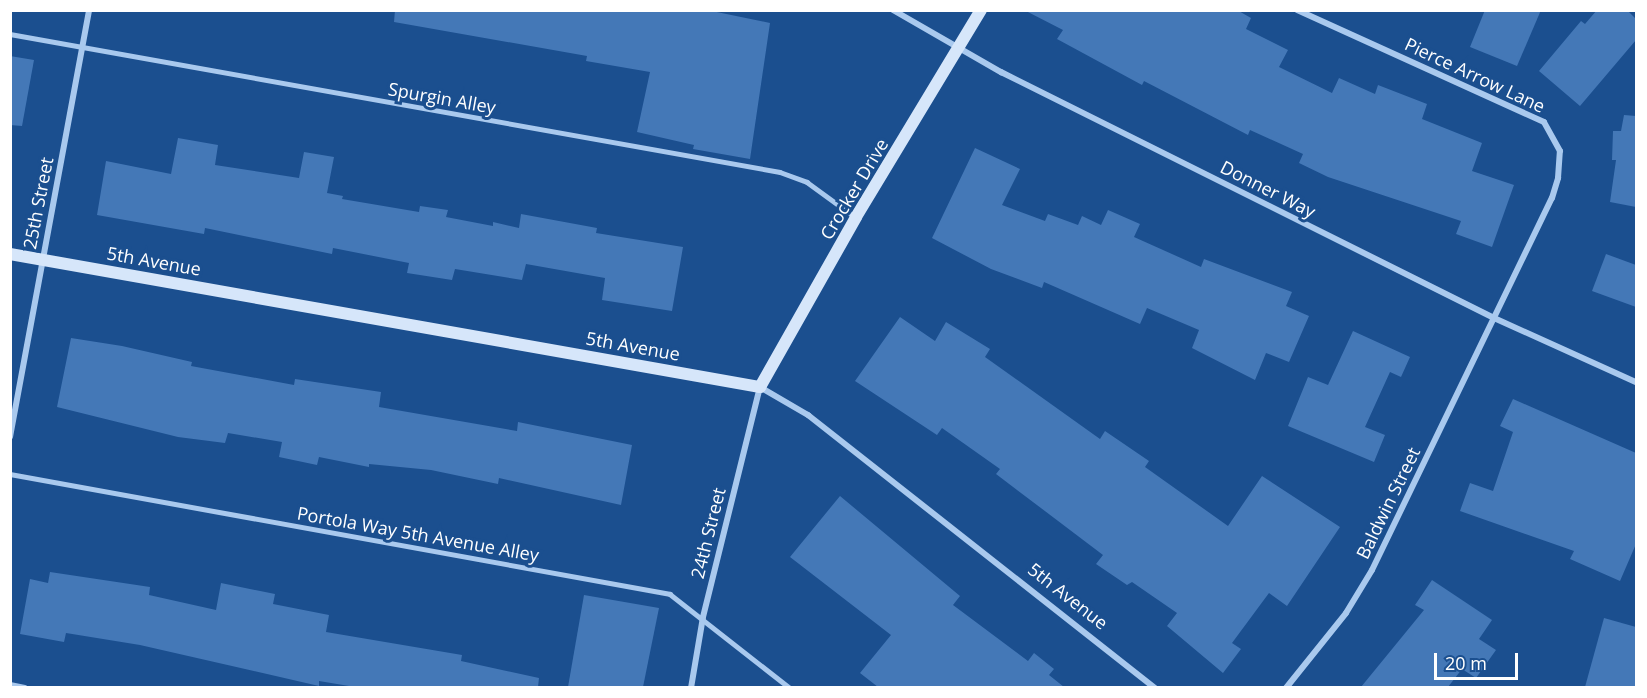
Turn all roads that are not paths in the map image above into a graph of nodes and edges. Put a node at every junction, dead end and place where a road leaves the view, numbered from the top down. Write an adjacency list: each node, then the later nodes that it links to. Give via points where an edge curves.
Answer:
1 (89, 10): 6 (street, 25th Street)
2 (893, 10): 7 (street, Donner Way)
3 (981, 10): 7 (street, Crocker Drive)
4 (1297, 10): 11 (street, Pierce Arrow Lane, via 1544,123 1560,150 1558,178)
5 (10, 34): 6 (lane, Spurgin Alley)
6 (82, 47): 8 (lane, Spurgin Alley, via 780,172 807,182); 10 (street, 25th Street)
7 (960, 48): 8 (street, Crocker Drive); 11 (street, Donner Way)
8 (856, 217): 13 (street, Crocker Drive)
9 (10, 254): 10 (street, 5th Avenue)
10 (42, 260): 13 (street, 5th Avenue); 14 (street, 25th Street)
11 (1494, 318): 12 (street, Donner Way); 22 (street, Baldwin Street, via 1372,570 1346,613)
12 (1636, 382)
13 (760, 387): 16 (street, 24th Street); 21 (street, 5th Avenue, via 808,415)
14 (10, 437)
15 (10, 474): 16 (lane, Portola Way 5th Avenue Alley, via 670,594)
16 (703, 617): 19 (street, 24th Street); 20 (lane, Portola Way 5th Avenue Alley)
17 (10, 685): 18 (street)
18 (24, 687)
19 (691, 687)
20 (790, 687)
21 (1155, 687)
22 (1286, 687)

